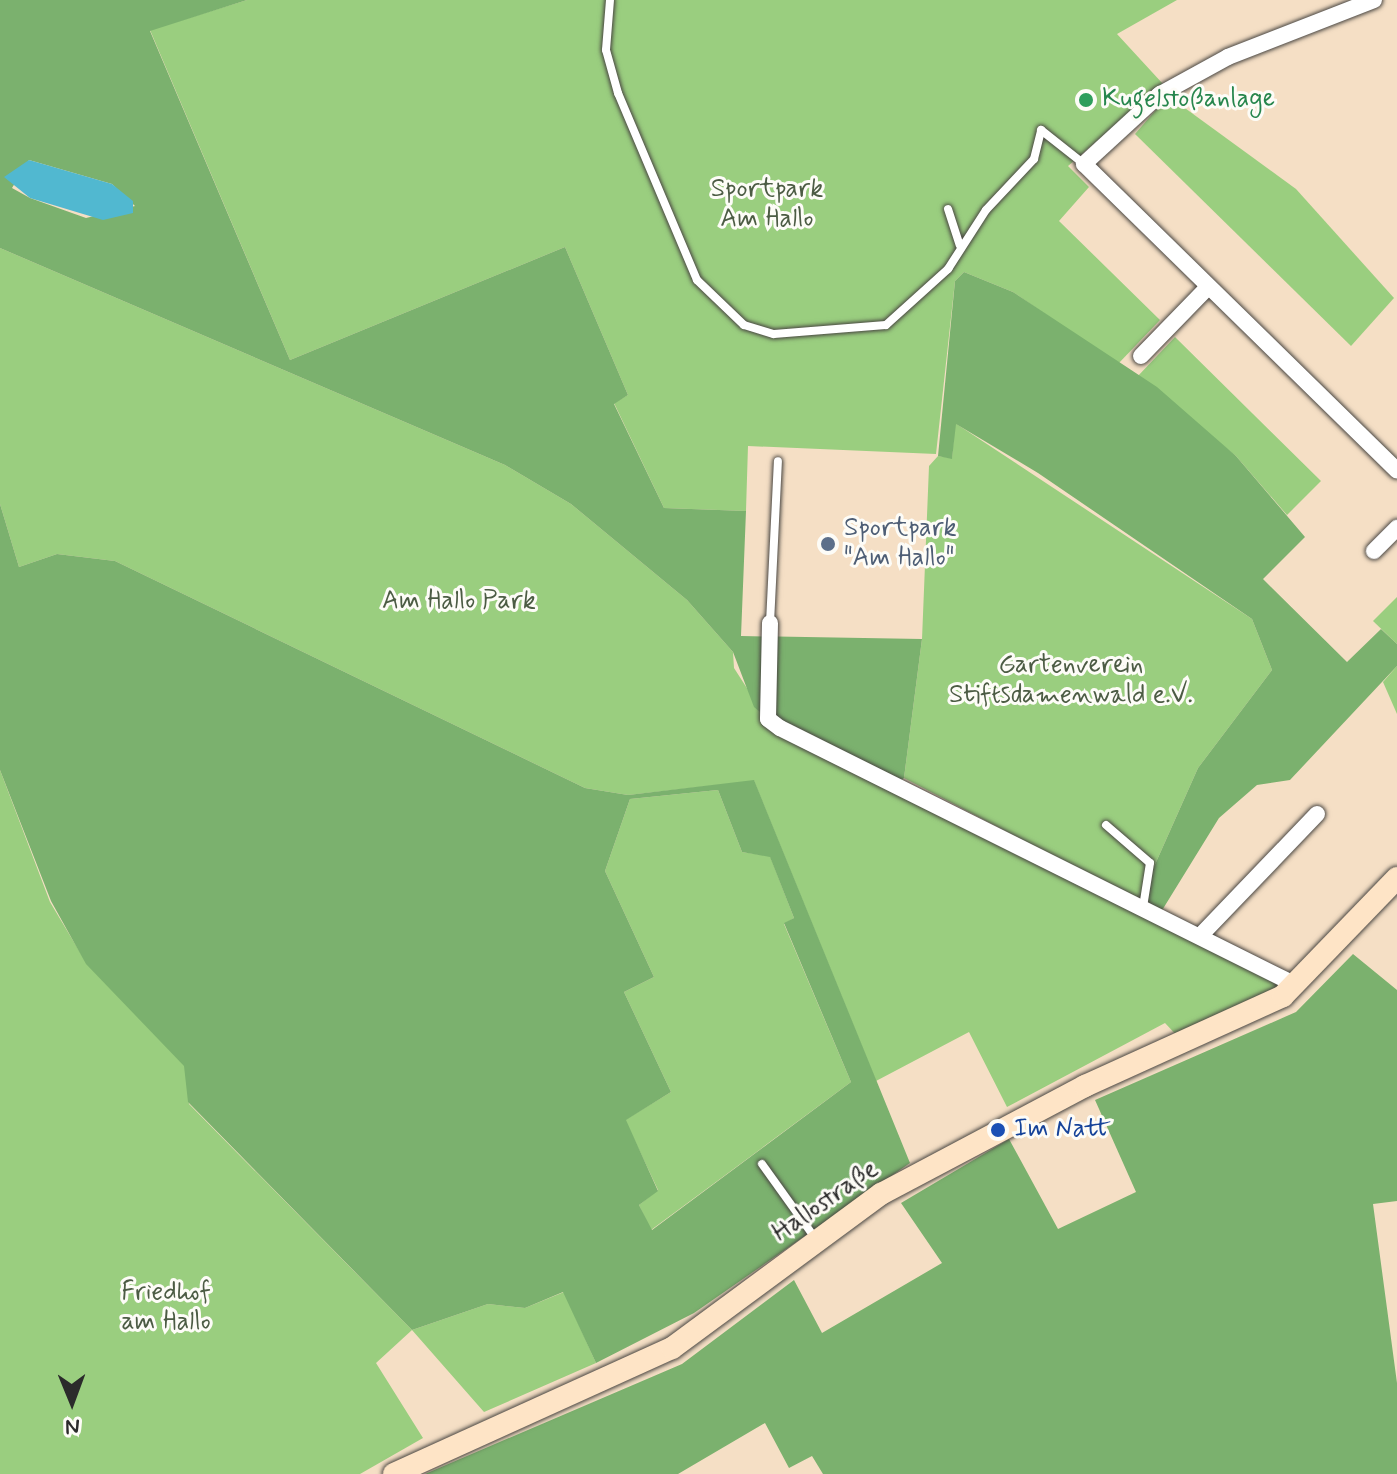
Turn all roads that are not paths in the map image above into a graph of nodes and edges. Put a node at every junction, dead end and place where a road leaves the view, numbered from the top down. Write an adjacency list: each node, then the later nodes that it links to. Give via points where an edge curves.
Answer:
1 (610, 0): 5 (lane, via 606,50 618,93 697,280 728,315 774,334 886,325 930,289)
2 (1374, 0): 3 (street, via 1228,57 1159,95)
3 (1084, 164): 5 (lane, via 1041,130 1034,159); 6 (street)
4 (948, 209): 5 (lane)
5 (960, 245)
6 (1208, 287): 7 (street); 9 (street)
7 (1141, 356)
8 (778, 461): 12 (lane)
9 (1397, 471)
10 (1397, 528): 11 (street)
11 (1374, 551)
12 (770, 623): 16 (street, via 768,719)
13 (1317, 814): 17 (street)
14 (1106, 825): 16 (lane, via 1150,863)
15 (1397, 878): 18 (main road, Hallostraße)
16 (1143, 907): 17 (street)
17 (1200, 936): 18 (street)
18 (1296, 985): 20 (main road, Hallostraße, via 998,1130 881,1194)
19 (762, 1164): 20 (lane)
20 (818, 1242): 21 (main road, Hallostraße, via 672,1348)
21 (394, 1474)

